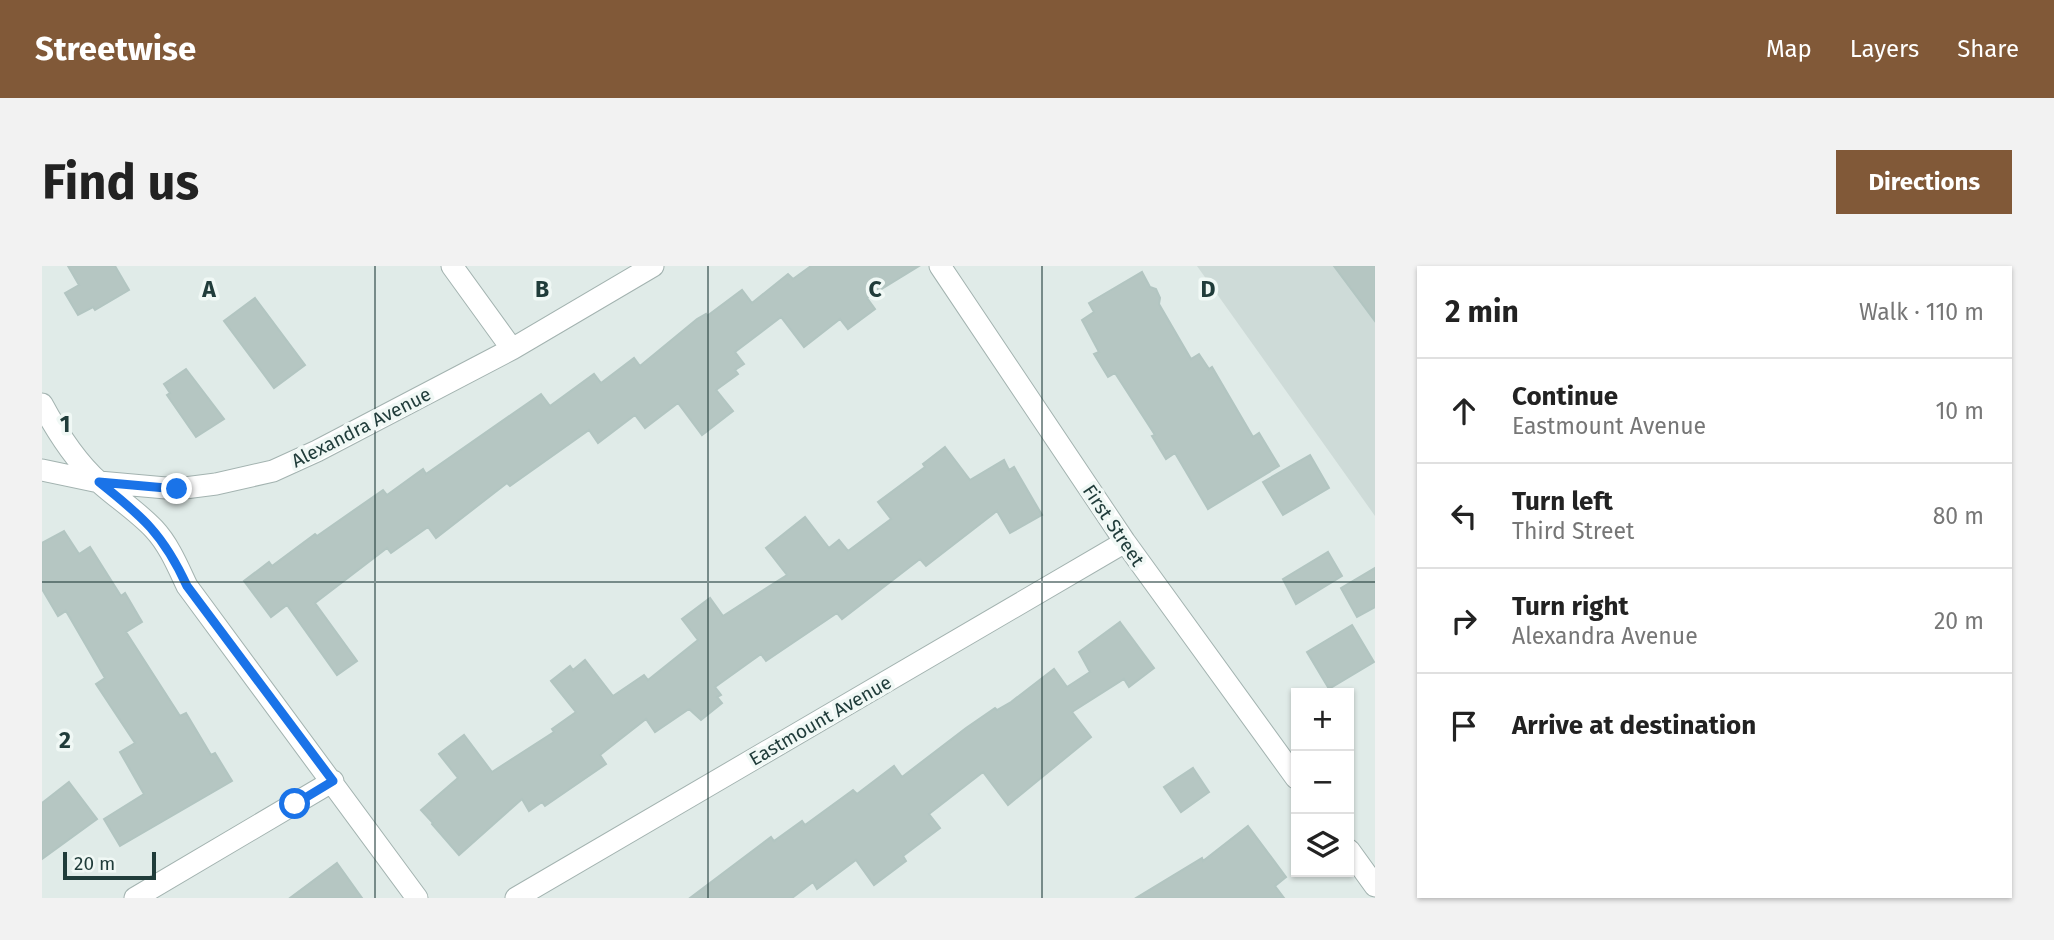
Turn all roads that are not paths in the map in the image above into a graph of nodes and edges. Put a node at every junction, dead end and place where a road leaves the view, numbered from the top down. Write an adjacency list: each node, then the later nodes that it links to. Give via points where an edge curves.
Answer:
1 (452, 266): 4 (street)
2 (653, 266): 4 (street, Alexandra Avenue)
3 (940, 266): 8 (street, First Street)
4 (512, 349): 7 (street, Alexandra Avenue, via 273,471 177,489)
5 (42, 404): 7 (street, via 66,444)
6 (42, 470): 7 (street, Alexandra Avenue)
7 (99, 482): 10 (street, via 156,532 187,586)
8 (1125, 542): 9 (street, First Street); 15 (street, Eastmount Avenue)
9 (1291, 771)
10 (333, 781): 13 (street); 14 (street)
11 (1354, 857): 12 (street)
12 (1375, 886)
13 (135, 898)
14 (417, 898)
15 (516, 898)

